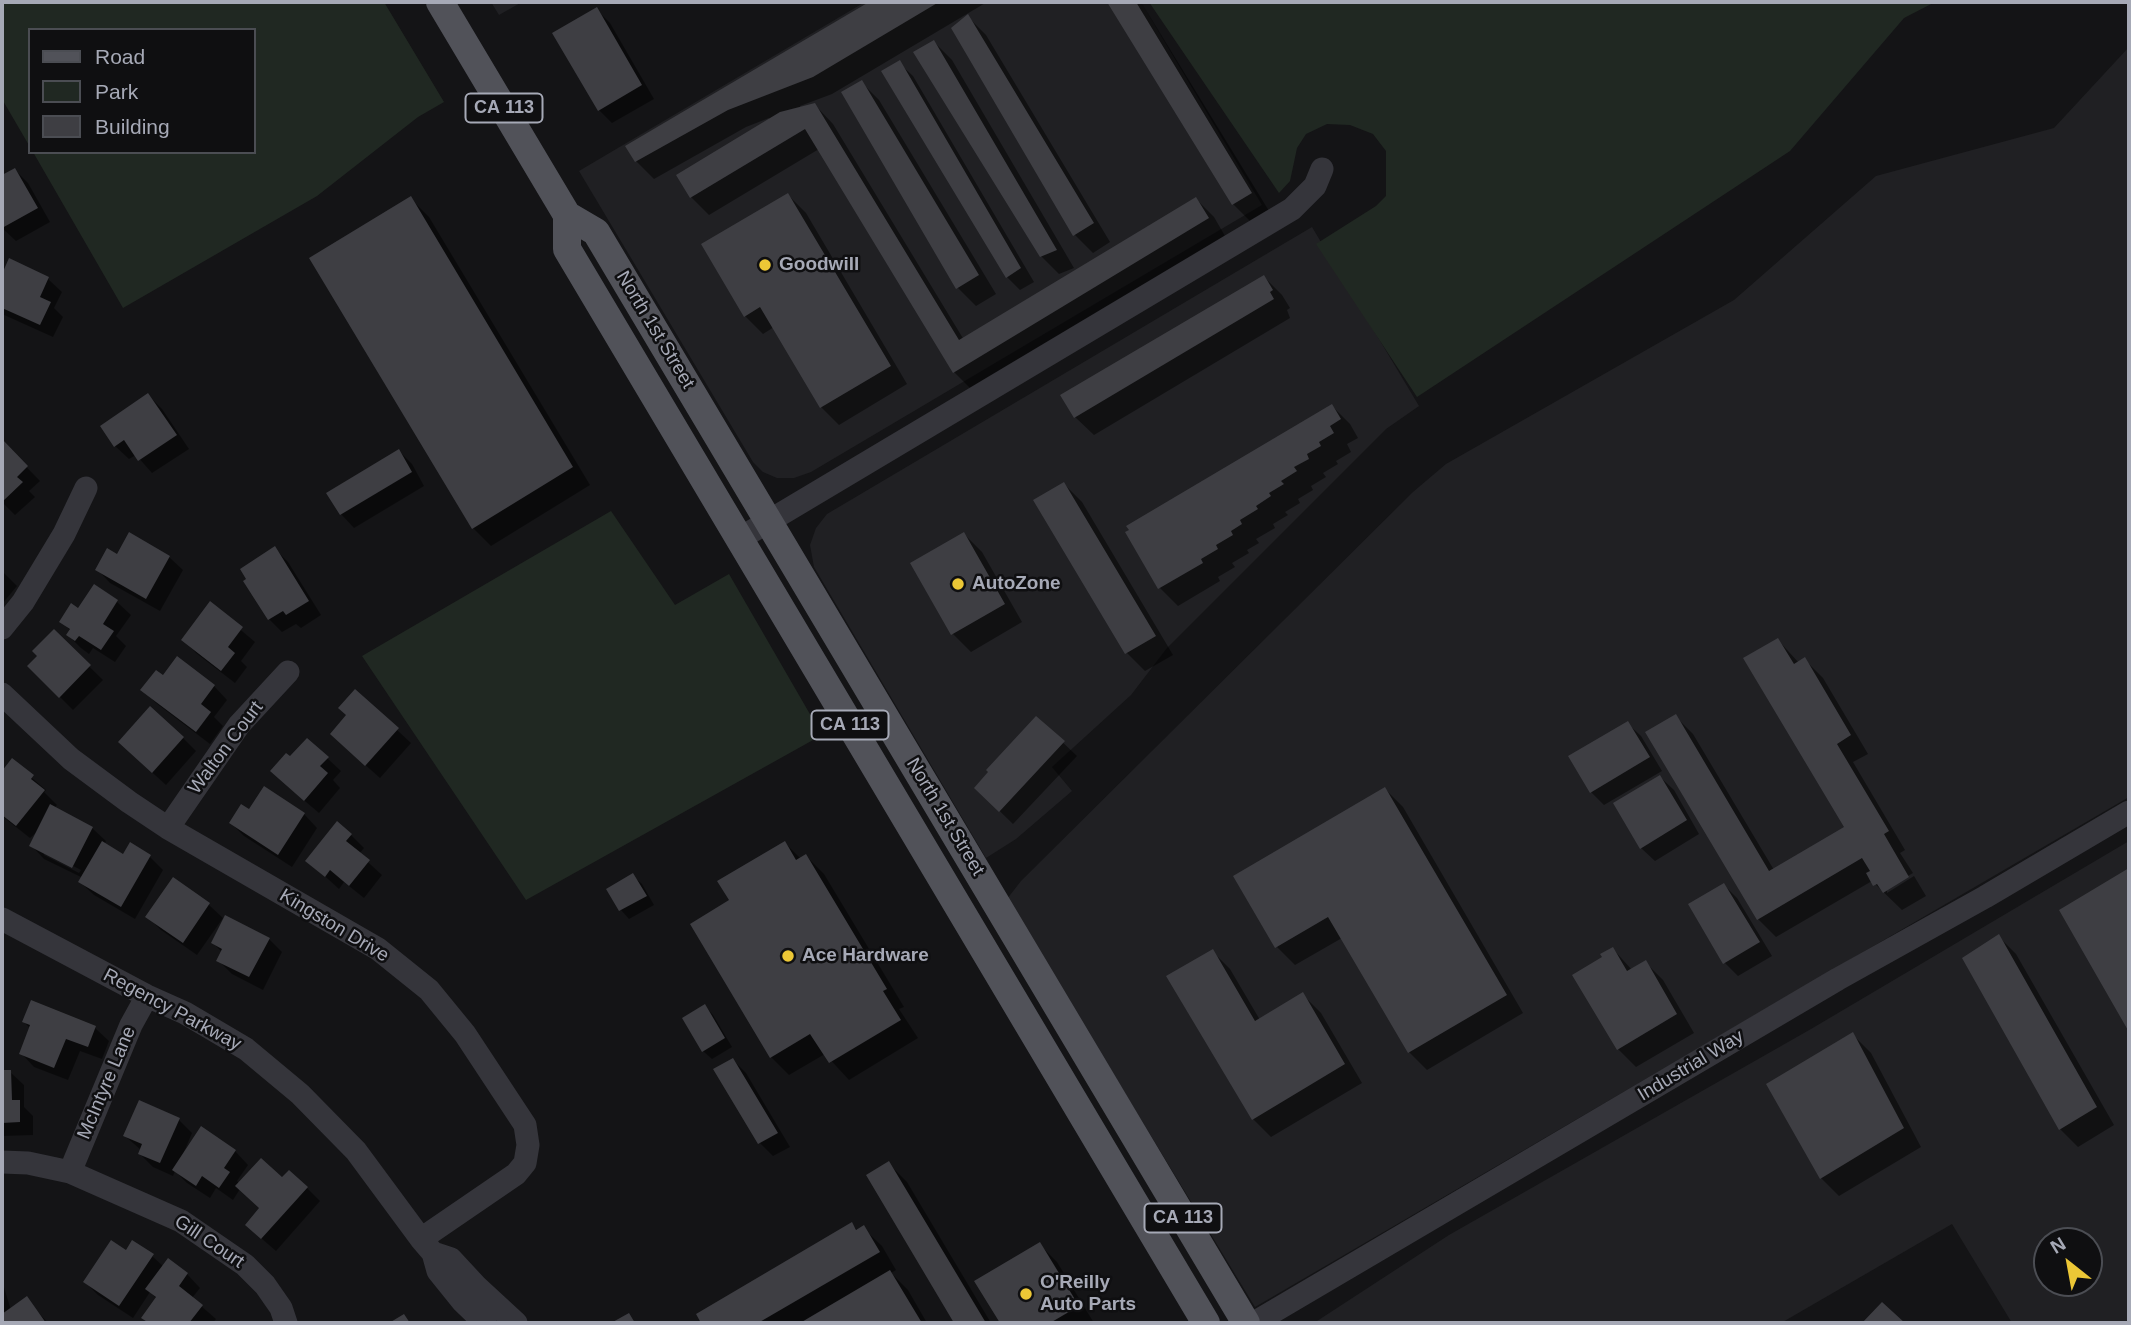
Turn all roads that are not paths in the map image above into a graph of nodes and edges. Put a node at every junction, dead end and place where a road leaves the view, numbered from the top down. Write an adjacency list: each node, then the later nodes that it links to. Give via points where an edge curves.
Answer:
1 (440, 2): 3 (main road, North 1st Street / CA 113)
2 (1322, 169): 5 (street, via 1315,186 1292,209)
3 (567, 215): 5 (main road, North 1st Street / CA 113, via 596,232); 6 (main road, North 1st Street / CA 113, via 567,249)
4 (86, 488): 7 (street, via 64,534)
5 (769, 522): 6 (street); 21 (main road, North 1st Street / CA 113)
6 (739, 539): 20 (main road, North 1st Street / CA 113)
7 (2, 628)
8 (288, 672): 11 (street, Walton Court, via 239,725)
9 (2, 694): 11 (street, Kingston Drive, via 71,759)
10 (2129, 812): 22 (street, Industrial Way)
11 (168, 828): 16 (street, Kingston Drive, via 378,949 429,990 465,1034 525,1125 525,1163)
12 (2, 919): 13 (street, Regency Parkway)
13 (148, 996): 15 (street, McIntyre Lane, via 131,1025); 16 (street, Regency Parkway, via 246,1049 300,1094 356,1151)
14 (2, 1162): 15 (street, Gill Court)
15 (70, 1171): 17 (street, Gill Court, via 181,1221 245,1265 265,1285)
16 (427, 1246): 18 (street, Regency Parkway, via 438,1271); 19 (street, Regency Parkway, via 451,1259)
17 (286, 1323)
18 (485, 1323)
19 (516, 1323)
20 (1206, 1323)
21 (1246, 1323)
22 (1254, 1323)

